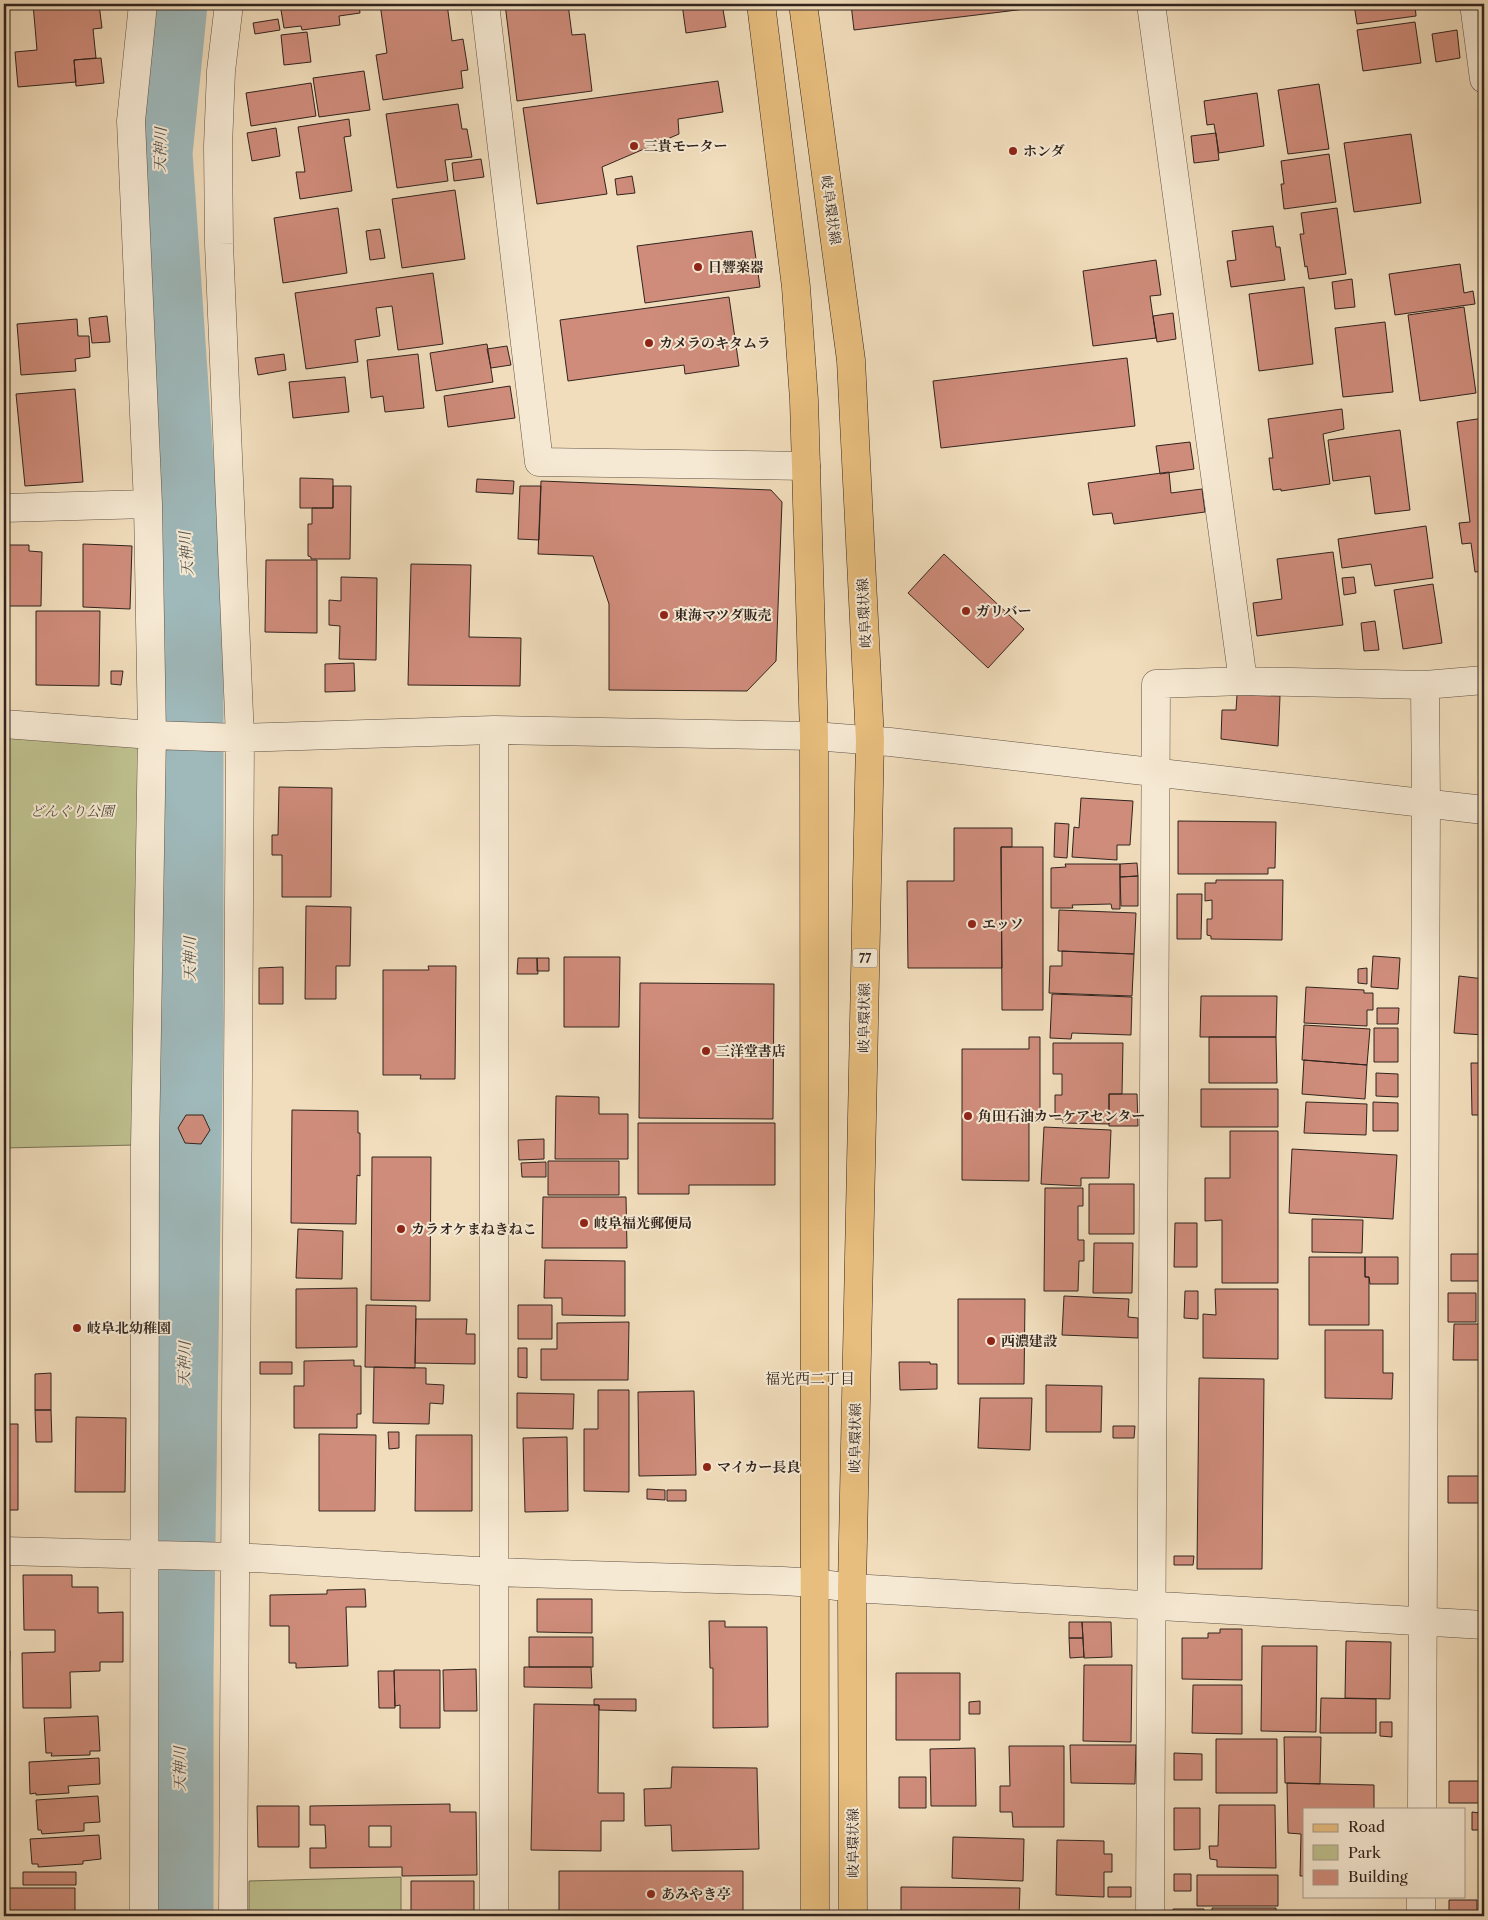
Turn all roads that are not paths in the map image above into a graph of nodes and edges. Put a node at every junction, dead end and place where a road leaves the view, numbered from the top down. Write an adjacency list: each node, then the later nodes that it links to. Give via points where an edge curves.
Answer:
1 (143, 4): 10 (street, via 131,121)
2 (229, 4): 19 (street, via 221,70 219,244)
3 (485, 4): 9 (street, via 540,462)
4 (761, 4): 9 (main road, via 796,287)
5 (803, 4): 20 (main road, 岐阜環状線 / 77, via 851,360)
6 (1151, 4): 13 (street)
7 (1474, 4): 8 (street)
8 (1484, 79)
9 (806, 466): 18 (main road)
10 (148, 504): 11 (street); 17 (street)
11 (4, 508)
12 (1484, 680): 14 (street)
13 (1243, 681): 14 (street); 21 (street, via 1156,684)
14 (1425, 685): 22 (street)
15 (4, 724): 17 (street)
16 (494, 730): 18 (street); 19 (street); 27 (street)
17 (152, 735): 19 (street); 25 (street, via 145,1157)
18 (814, 736): 20 (street); 28 (main road)
19 (240, 738): 26 (street)
20 (870, 740): 21 (street); 29 (main road, 岐阜環状線 / 77)
21 (1157, 772): 22 (street); 30 (street)
22 (1426, 803): 23 (street); 31 (street)
23 (1484, 810)
24 (4, 1551): 25 (street)
25 (151, 1555): 26 (street); 35 (street)
26 (228, 1557): 27 (street); 36 (street)
27 (495, 1572): 28 (street); 37 (street)
28 (814, 1582): 29 (street); 38 (main road)
29 (852, 1588): 30 (street); 39 (main road, 岐阜環状線 / 77)
30 (1152, 1606): 31 (street); 40 (street)
31 (1423, 1622): 32 (street); 33 (street)
32 (1484, 1625)
33 (1422, 1808)
34 (1421, 1898): 41 (street)
35 (144, 1916)
36 (233, 1916)
37 (494, 1916)
38 (815, 1916)
39 (853, 1916)
40 (1150, 1916)
41 (1421, 1916)

